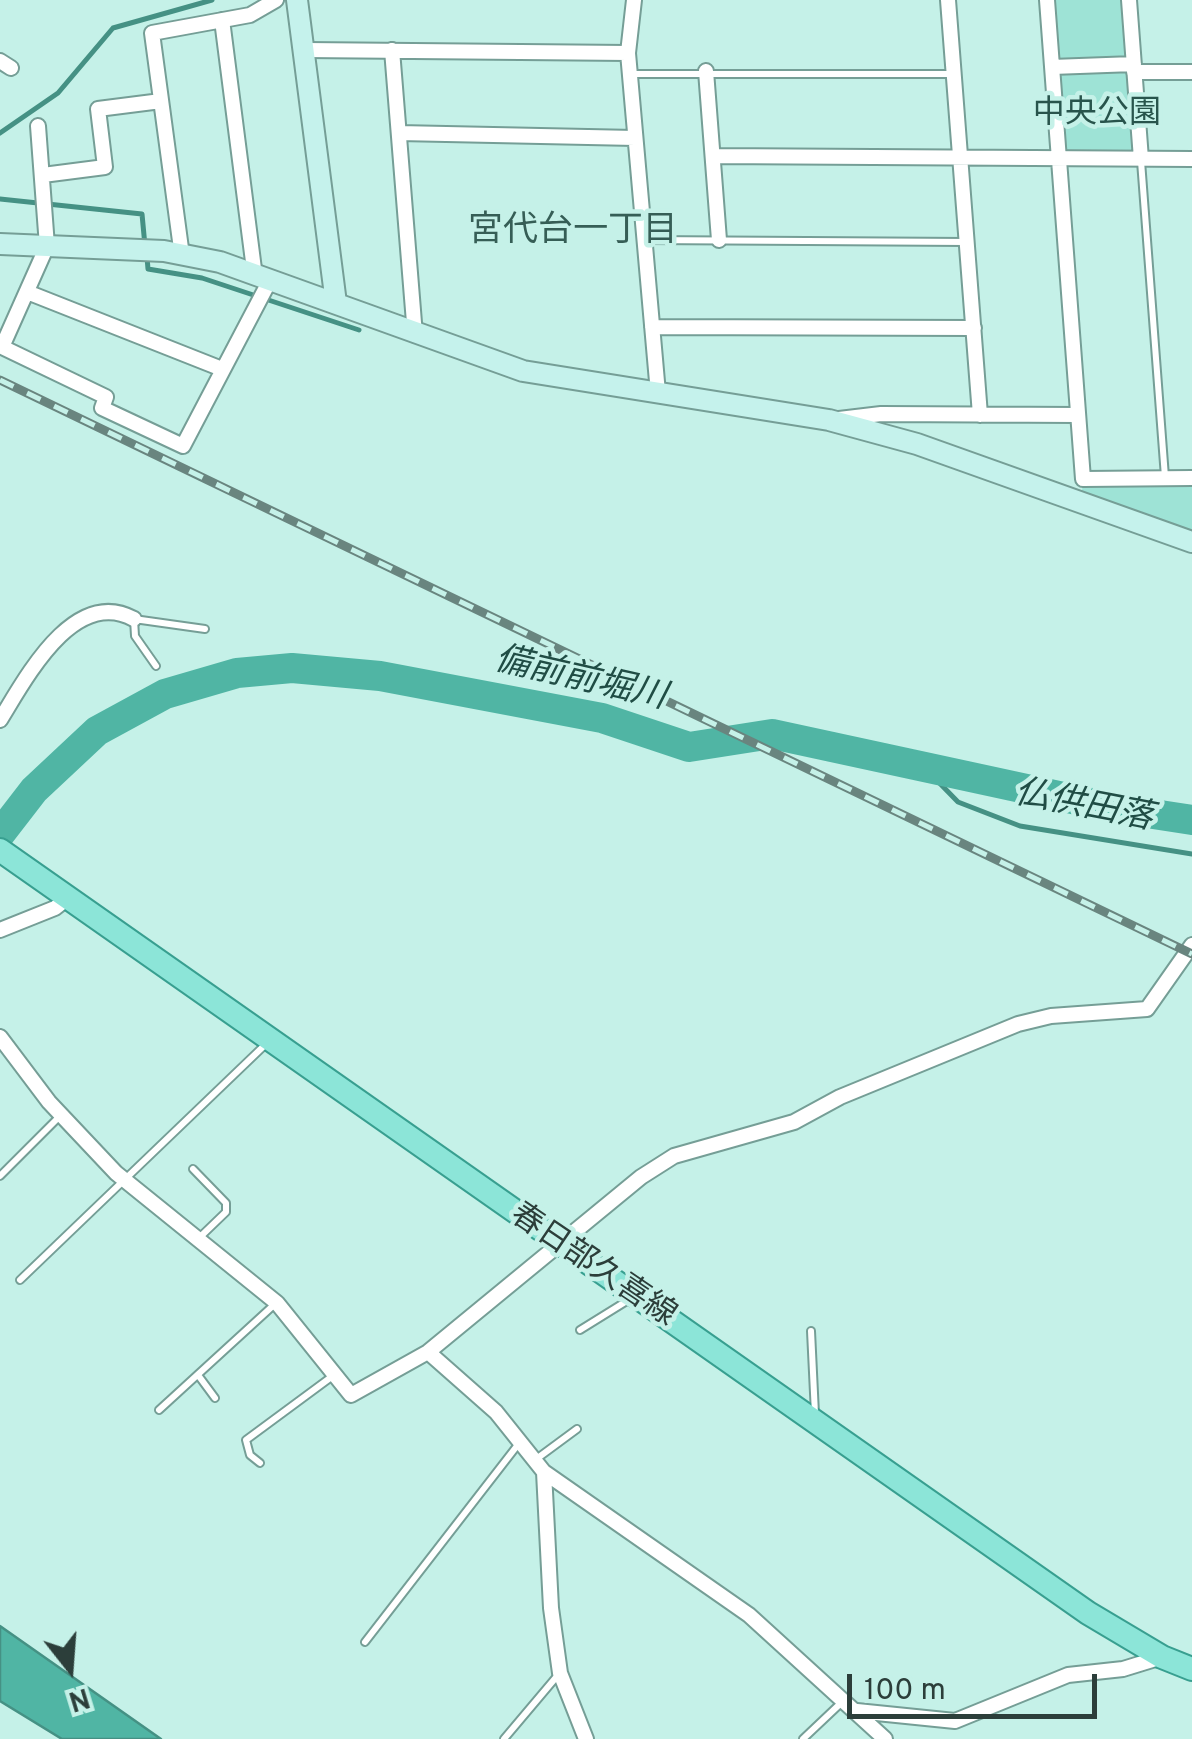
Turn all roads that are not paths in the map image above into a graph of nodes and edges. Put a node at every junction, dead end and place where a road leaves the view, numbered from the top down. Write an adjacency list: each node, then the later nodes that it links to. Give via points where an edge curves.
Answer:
1 (276, 0): 7 (street, via 250,15)
2 (297, 0): 8 (street)
3 (634, 0): 10 (street)
4 (948, 0): 16 (street)
5 (1047, 0): 11 (street)
6 (1129, 0): 12 (street)
7 (222, 20): 17 (street, via 152,33); 33 (street)
8 (305, 50): 9 (street); 35 (street)
9 (392, 50): 10 (street); 19 (street)
10 (628, 53): 15 (street)
11 (1052, 67): 12 (street); 23 (street)
12 (1134, 68): 14 (street); 24 (street)
13 (706, 71): 15 (lane); 16 (lane); 21 (street)
14 (1192, 72)
15 (630, 74): 20 (street)
16 (954, 74): 22 (street)
17 (162, 101): 26 (street, via 98,110 105,167); 32 (street)
18 (38, 126): 26 (street)
19 (399, 134): 20 (street); 38 (street)
20 (635, 138): 27 (street)
21 (714, 156): 22 (street); 28 (street)
22 (960, 158): 23 (street); 29 (street)
23 (1058, 158): 24 (street); 43 (street)
24 (1141, 158): 25 (street); 45 (lane)
25 (1192, 159)
26 (43, 176): 31 (street)
27 (644, 240): 28 (lane); 36 (street)
28 (719, 240): 29 (lane)
29 (967, 242): 37 (street)
30 (0, 244): 31 (street)
31 (47, 246): 32 (street); 34 (street)
32 (182, 256): 33 (street)
33 (262, 279): 35 (street); 40 (street)
34 (27, 292): 39 (street); 40 (street)
35 (336, 303): 38 (street)
36 (652, 326): 37 (street); 41 (street)
37 (974, 328): 42 (street)
38 (415, 335): 41 (street, via 523,371)
39 (1, 346): 40 (street, via 106,397 102,408 183,446)
40 (222, 370)
41 (658, 393): 44 (street)
42 (980, 415): 43 (street); 44 (street)
43 (1078, 415): 45 (street, via 1083,479)
44 (829, 420): 47 (street, via 917,444)
45 (1166, 478): 46 (street)
46 (1192, 478)
47 (1192, 542)
48 (134, 619): 49 (lane); 50 (lane, via 135,636); 51 (street, via 104,611 80,618 28,675)
49 (205, 629)
50 (156, 666)
51 (0, 720)
52 (4, 853): 53 (main road, 春日部久喜線)
53 (69, 897): 54 (street); 57 (main road, 春日部久喜線)
54 (0, 930)
55 (1192, 945): 63 (street, via 1146,1008 1018,1024 794,1122 674,1156)
56 (0, 1038): 58 (street)
57 (270, 1040): 61 (lane); 63 (main road, 春日部久喜線)
58 (61, 1115): 60 (lane); 61 (street)
59 (193, 1169): 62 (lane, via 226,1203 226,1212)
60 (0, 1176)
61 (123, 1179): 62 (street); 64 (lane)
62 (198, 1239): 66 (street)
63 (560, 1244): 65 (main road, 春日部久喜線); 69 (street)
64 (20, 1280)
65 (635, 1296): 67 (lane); 74 (main road, 春日部久喜線)
66 (277, 1302): 70 (street); 71 (lane)
67 (580, 1330)
68 (811, 1331): 74 (lane)
69 (428, 1352): 70 (street, via 351,1396); 76 (street)
70 (335, 1374): 77 (lane, via 246,1440)
71 (198, 1375): 72 (lane); 73 (lane)
72 (215, 1398)
73 (159, 1410)
74 (816, 1420): 80 (main road, 春日部久喜線, via 1088,1613)
75 (578, 1428): 78 (lane)
76 (520, 1442): 78 (street); 79 (lane)
77 (260, 1464)
78 (540, 1466): 82 (street); 83 (street, via 749,1614)
79 (365, 1642)
80 (1162, 1657): 81 (main road, 春日部久喜線); 84 (street, via 1068,1675 955,1721)
81 (1192, 1669)
82 (560, 1673): 85 (lane); 86 (street)
83 (845, 1698): 84 (street); 87 (lane)
84 (857, 1711): 88 (street)
85 (504, 1739)
86 (586, 1739)
87 (803, 1739)
88 (885, 1739)

